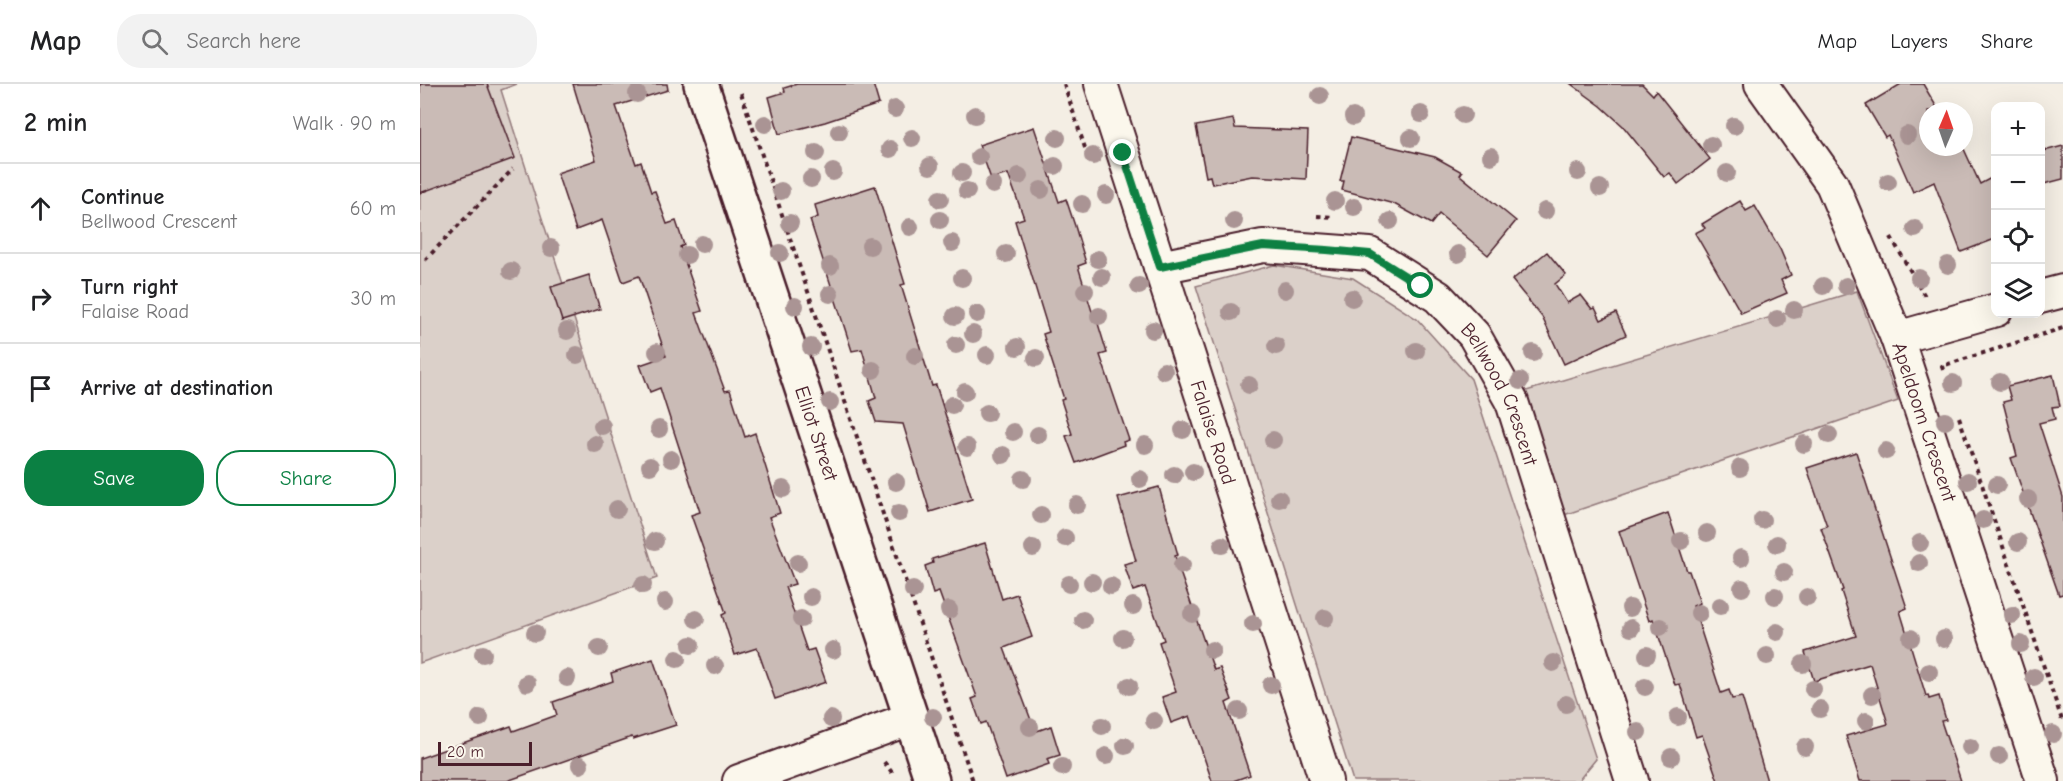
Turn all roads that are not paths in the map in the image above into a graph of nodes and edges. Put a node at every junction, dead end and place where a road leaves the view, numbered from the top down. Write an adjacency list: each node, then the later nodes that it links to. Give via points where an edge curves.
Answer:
1 (701, 84): 9 (street, Elliot Street)
2 (1101, 84): 4 (street, Falaise Road)
3 (1761, 84): 8 (street, Apeldoom Crescent, via 1832,184)
4 (1160, 267): 12 (street, Falaise Road); 13 (street, Bellwood Crescent, via 1263,246 1370,254 1438,297 1474,335 1512,402)
5 (2063, 291): 6 (street)
6 (2045, 296)
7 (1991, 311): 8 (street)
8 (1897, 338): 14 (street, Apeldoom Crescent)
9 (912, 718): 10 (street); 11 (street, Elliot Street)
10 (739, 781)
11 (932, 781)
12 (1326, 781)
13 (1632, 781)
14 (2043, 781)

